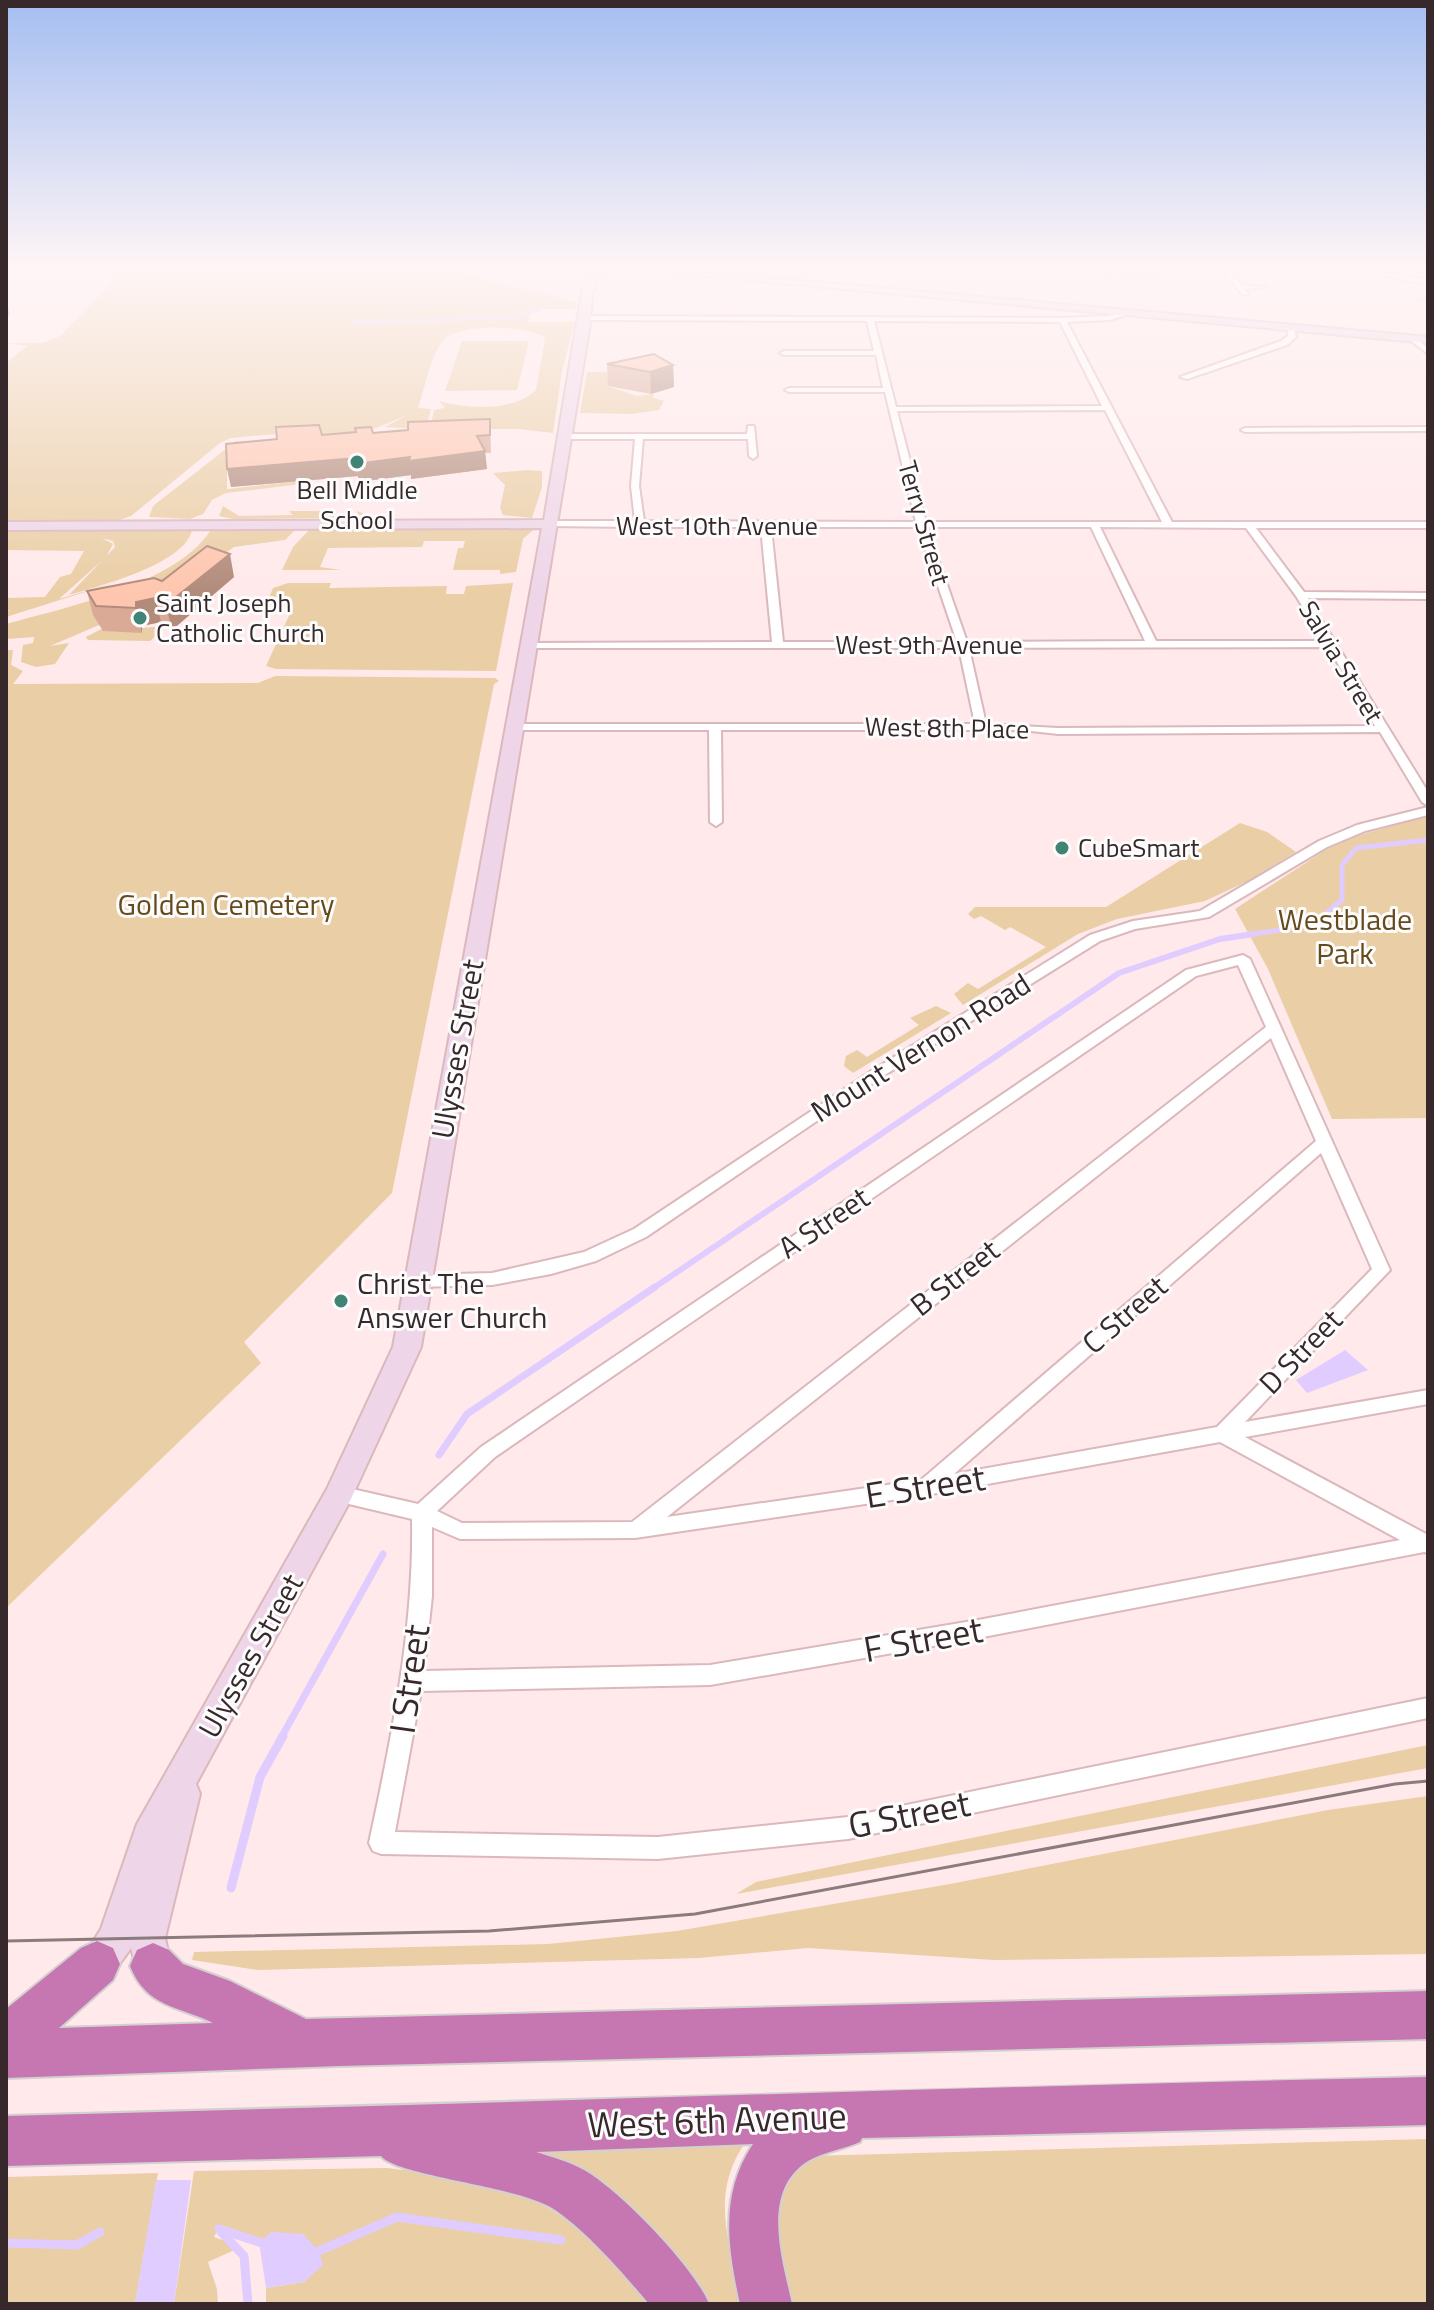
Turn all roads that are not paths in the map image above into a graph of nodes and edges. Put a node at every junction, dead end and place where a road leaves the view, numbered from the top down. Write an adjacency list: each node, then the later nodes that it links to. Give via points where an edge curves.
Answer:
1 (578, 378): 11 (street, Ulysses Street)
2 (885, 378): 5 (street, Terry Street)
3 (1090, 378): 6 (street)
4 (789, 390): 5 (street)
5 (888, 390): 7 (street, Terry Street)
6 (1105, 408): 7 (street); 20 (street)
7 (893, 409): 18 (street, Terry Street)
8 (750, 427): 13 (street)
9 (1428, 429): 10 (street)
10 (1245, 430)
11 (570, 436): 12 (street); 15 (street, Ulysses Street)
12 (639, 437): 13 (street); 22 (street, via 635,486)
13 (751, 437): 14 (street)
14 (753, 456)
15 (550, 524): 17 (street, West 10th Avenue); 22 (street, West 10th Avenue); 29 (street, Ulysses Street)
16 (1428, 525): 21 (street, West 10th Avenue)
17 (6, 526)
18 (922, 526): 19 (street, West 10th Avenue); 23 (street, West 10th Avenue); 26 (street, Terry Street)
19 (1095, 526): 20 (street, West 10th Avenue); 27 (street)
20 (1169, 526): 21 (street, West 10th Avenue)
21 (1250, 526): 24 (street, Salvia Street)
22 (640, 527): 23 (street, West 10th Avenue)
23 (766, 527): 30 (street)
24 (1301, 595): 25 (street); 28 (street, Salvia Street)
25 (1428, 596)
26 (963, 644): 27 (street, West 9th Avenue); 30 (street, West 9th Avenue); 31 (street, Terry Street)
27 (1152, 644): 28 (street, West 9th Avenue)
28 (1329, 644): 34 (street, Salvia Street)
29 (528, 646): 30 (street, West 9th Avenue); 32 (street, Ulysses Street)
30 (778, 646)
31 (981, 726): 33 (street, West 8th Place); 34 (street, West 8th Place, via 1058,731)
32 (514, 727): 33 (street, West 8th Place); 40 (street, Ulysses Street)
33 (715, 728): 37 (street)
34 (1380, 729): 35 (street, Salvia Street)
35 (1428, 802)
36 (1428, 811): 40 (street, Mount Vernon Road, via 1323,844 1204,914 1133,925 1095,938 875,1075 640,1233 590,1257 492,1279)
37 (716, 822)
38 (1275, 1027): 39 (street); 45 (street, A Street, via 1243,959 1191,973 488,1452); 46 (street, B Street)
39 (1323, 1143): 42 (street, D Street, via 1381,1270); 43 (street, C Street)
40 (417, 1281): 44 (street, Ulysses Street, via 407,1347)
41 (1428, 1397): 42 (street, E Street)
42 (1222, 1434): 43 (street, E Street); 47 (street)
43 (926, 1487): 46 (street, E Street)
44 (339, 1494): 45 (street, E Street); 50 (street, Ulysses Street)
45 (422, 1513): 46 (street, E Street, via 460,1531); 48 (street, I Street)
46 (635, 1530)
47 (1427, 1544): 48 (street, F Street, via 710,1675)
48 (413, 1681): 51 (street, I Street)
49 (1428, 1708): 51 (street, G Street, via 848,1828 658,1848)
50 (190, 1768): 52 (street, Ulysses Street, via 149,1836 116,1939); 53 (street, Ulysses Street, via 147,1938)
51 (381, 1843)
52 (97, 1964): 57 (highway, via 23,2028)
53 (153, 1966): 58 (highway, via 168,1982)
54 (1428, 1994): 56 (highway)
55 (1428, 2015): 56 (highway)
56 (1100, 2022): 58 (highway)
57 (6, 2033)
58 (305, 2043): 59 (highway)
59 (6, 2054)
60 (1428, 2101): 61 (highway, West 6th Avenue)
61 (872, 2113): 62 (highway, West 6th Avenue); 65 (highway, via 791,2144 759,2178 753,2246)
62 (347, 2132): 63 (highway, West 6th Avenue); 64 (highway, via 485,2159 567,2188 642,2255)
63 (6, 2141)
64 (683, 2304)
65 (766, 2304)

